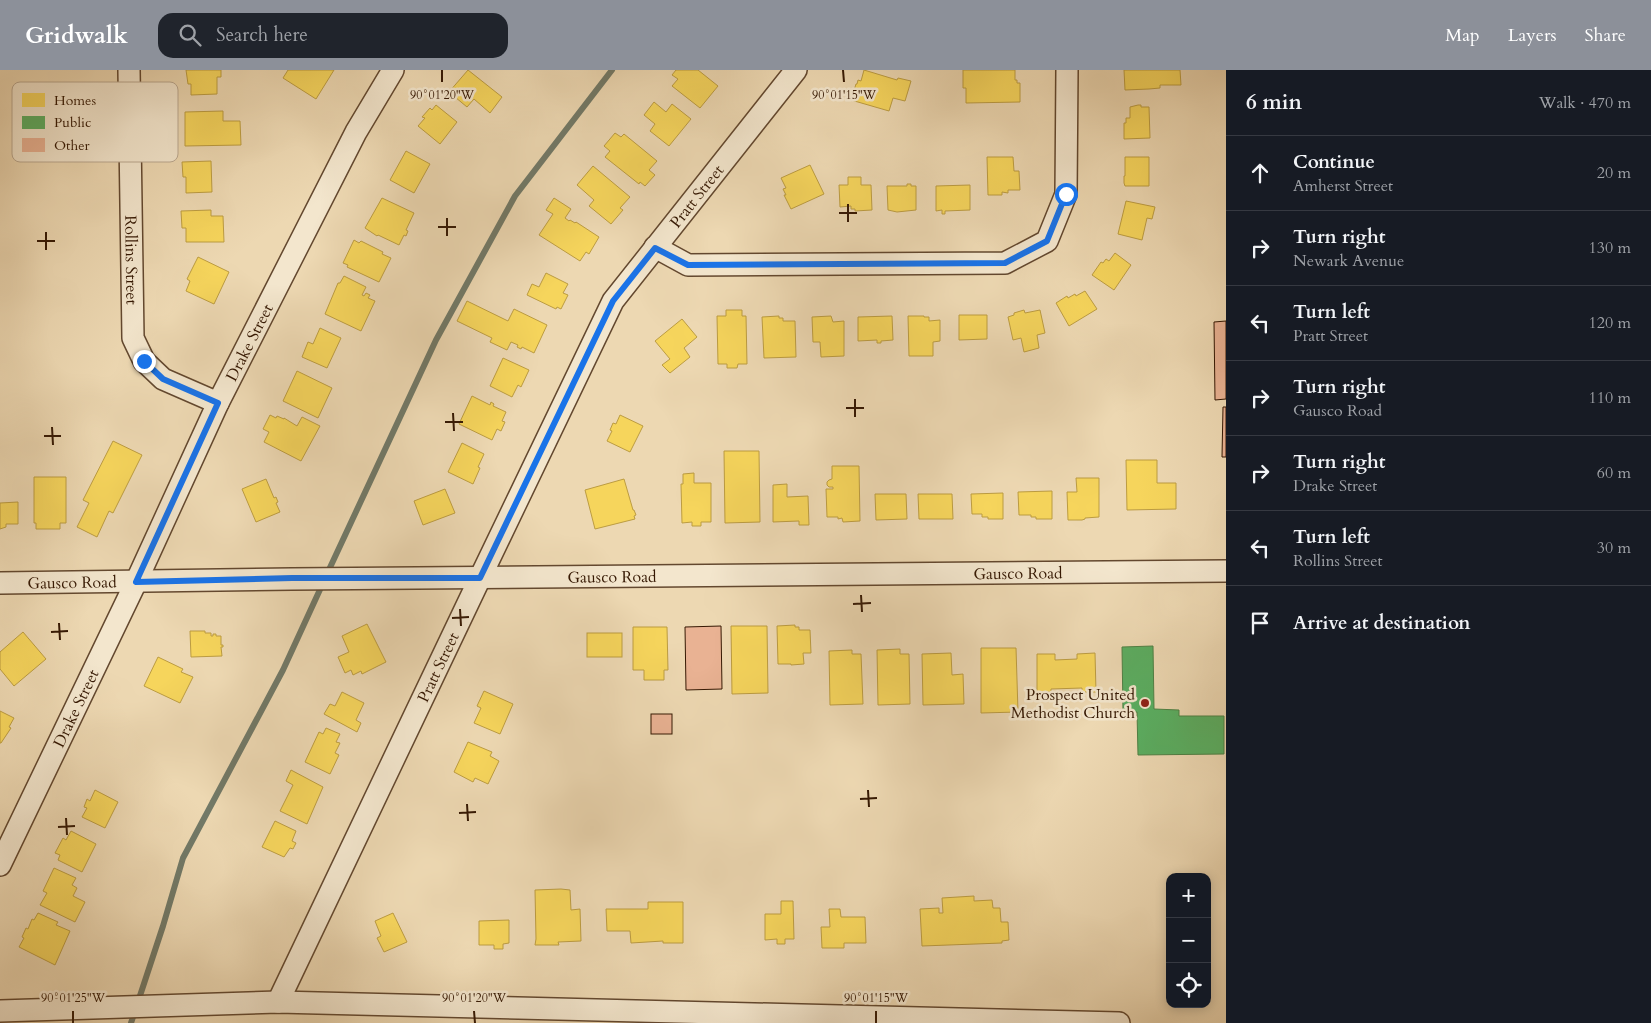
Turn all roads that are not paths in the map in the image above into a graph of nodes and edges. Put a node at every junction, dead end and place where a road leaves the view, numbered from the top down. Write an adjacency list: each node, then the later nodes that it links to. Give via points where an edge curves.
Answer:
1 (393, 70): 6 (street, Drake Street, via 356,132)
2 (796, 70): 5 (street, Pratt Street)
3 (1067, 70): 5 (street, via 1066,194 1047,241 1005,263 688,265)
4 (130, 162): 6 (street, Rollins Street, via 132,338 144,361 163,379)
5 (655, 248): 8 (street, Pratt Street, via 613,301)
6 (218, 403): 9 (street, Drake Street)
7 (1226, 571): 8 (street, Gausco Road)
8 (480, 578): 9 (street, Gausco Road); 12 (street, Pratt Street)
9 (136, 582): 10 (street, Gausco Road); 11 (street, Drake Street)
10 (0, 583)
11 (0, 865)
12 (278, 1002): 13 (street); 14 (street)
13 (0, 1011)
14 (1119, 1023)

